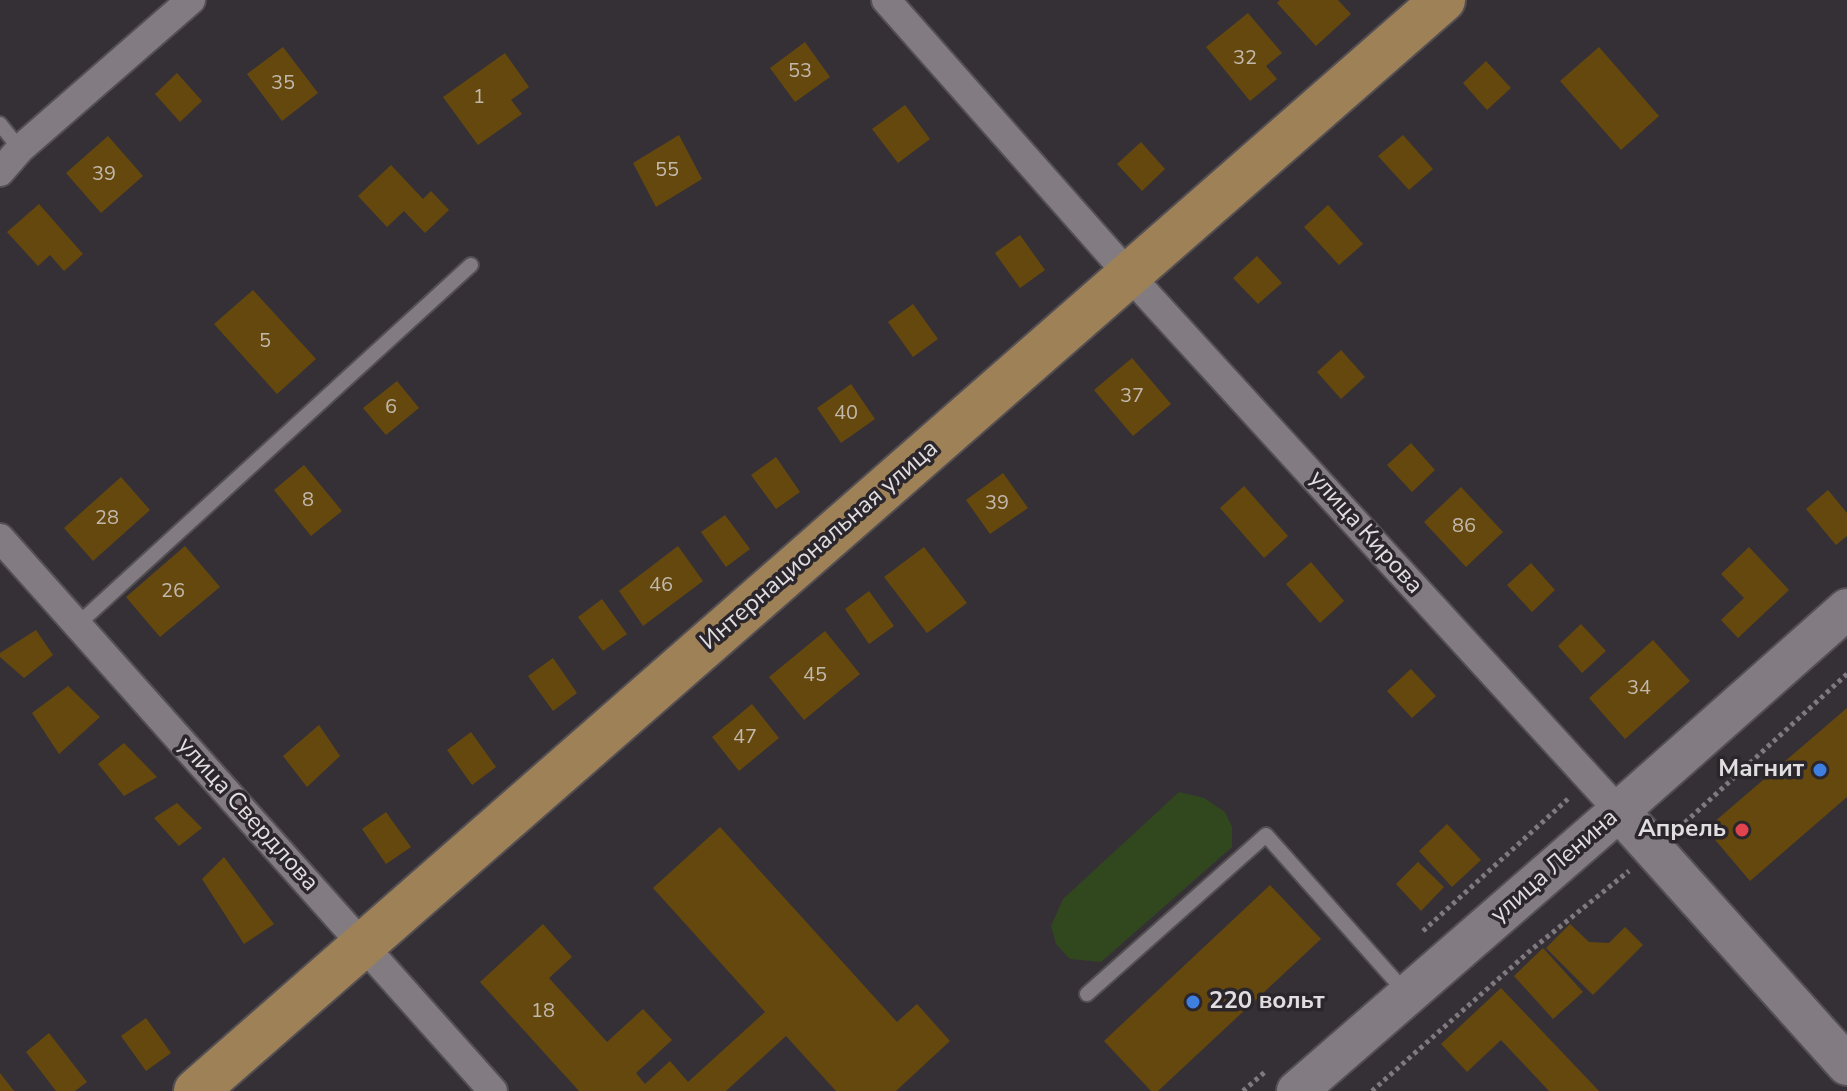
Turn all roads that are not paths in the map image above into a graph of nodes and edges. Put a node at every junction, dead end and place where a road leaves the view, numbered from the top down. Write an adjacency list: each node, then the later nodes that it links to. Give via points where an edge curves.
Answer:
1 (191, 0): 5 (street)
2 (886, 0): 8 (street, улица Кирова)
3 (1443, 0): 8 (main road, Интернациональная улица)
4 (0, 124): 5 (lane)
5 (20, 149): 6 (street)
6 (0, 172)
7 (471, 265): 11 (lane)
8 (1129, 275): 12 (street, улица Кирова); 13 (main road, Интернациональная улица)
9 (0, 538): 11 (street, улица Свердлова)
10 (1847, 609): 12 (main road, улица Ленина)
11 (77, 625): 13 (street, улица Свердлова)
12 (1619, 811): 14 (main road, улица Ленина); 16 (main road, улица Кирова)
13 (363, 945): 18 (main road, Интернациональная улица); 19 (street, улица Свердлова)
14 (1395, 981): 15 (lane, via 1266,835); 17 (main road, улица Ленина)
15 (1087, 994)
16 (1847, 1065)
17 (1283, 1080)
18 (196, 1091)
19 (493, 1091)

